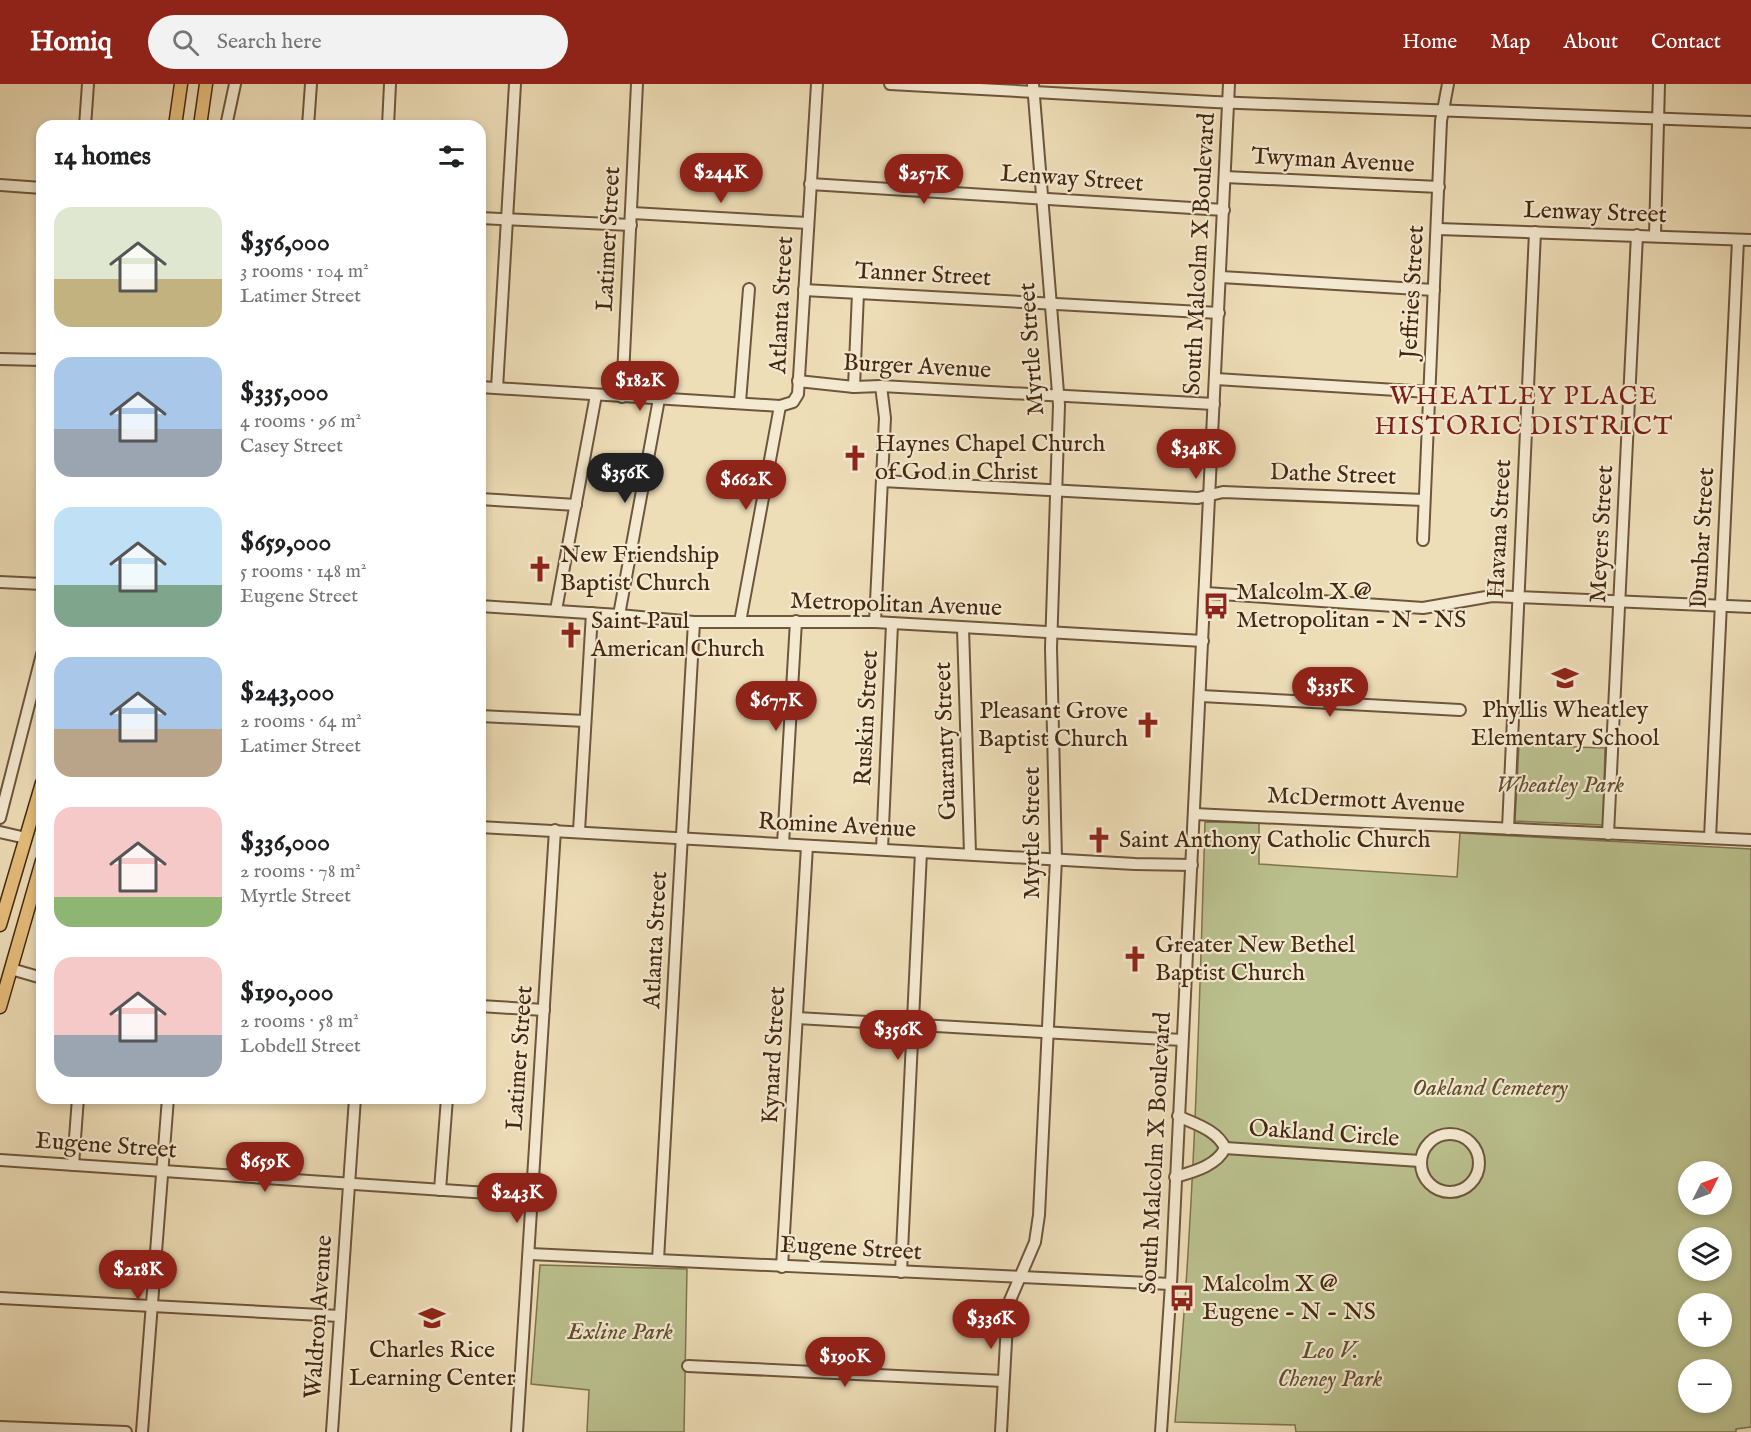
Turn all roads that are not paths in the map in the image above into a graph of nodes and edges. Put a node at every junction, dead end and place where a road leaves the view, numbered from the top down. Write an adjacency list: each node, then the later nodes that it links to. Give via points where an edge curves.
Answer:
1 (88, 84): 18 (street)
2 (181, 84): 19 (main road)
3 (206, 84): 20 (main road)
4 (235, 84): 21 (street)
5 (311, 84): 22 (street)
6 (390, 84): 23 (street)
7 (515, 84): 34 (street)
8 (638, 84): 32 (street, Latimer Street)
9 (817, 84): 26 (street, Atlanta Street)
10 (890, 84): 14 (street)
11 (1229, 84): 15 (street, South Malcolm X Boulevard)
12 (1448, 84): 16 (street, Jeffries Street)
13 (1659, 84): 17 (street)
14 (1033, 88): 15 (street); 30 (street, Myrtle Street)
15 (1229, 102): 16 (street); 25 (street, South Malcolm X Boulevard)
16 (1444, 109): 17 (street); 28 (street, Jeffries Street)
17 (1658, 119): 24 (street); 40 (street)
18 (85, 120)
19 (176, 120)
20 (201, 120)
21 (227, 120)
22 (308, 120)
23 (388, 120)
24 (1751, 122)
25 (1225, 177): 28 (street, Twyman Avenue); 31 (street, South Malcolm X Boulevard)
26 (810, 184): 30 (street, Lenway Street); 35 (street, Atlanta Street)
27 (0, 186): 29 (street)
28 (1439, 187): 37 (street, Jeffries Street)
29 (36, 188)
30 (1040, 197): 31 (street, Lenway Street); 48 (street, Myrtle Street)
31 (1224, 210): 43 (street, South Malcolm X Boulevard)
32 (632, 213): 35 (street); 36 (street, Latimer Street)
33 (486, 218): 34 (street)
34 (507, 220): 36 (street); 57 (street)
35 (808, 223): 45 (street, Atlanta Street)
36 (631, 225): 61 (street, Latimer Street)
37 (1438, 229): 38 (street, Lenway Street); 46 (street, Jeffries Street)
38 (1535, 232): 39 (street, Lenway Street); 76 (street, Havana Street)
39 (1637, 235): 40 (street, Lenway Street); 77 (street, Meyers Street)
40 (1655, 236): 41 (street, Lenway Street)
41 (1738, 240): 42 (street, Lenway Street); 78 (street, Dunbar Street)
42 (1751, 240)
43 (1221, 278): 46 (street); 49 (street, South Malcolm X Boulevard)
44 (749, 289): 63 (street)
45 (804, 290): 47 (street, Tanner Street); 53 (street, Atlanta Street)
46 (1434, 290): 58 (street, Jeffries Street)
47 (858, 293): 48 (street, Tanner Street); 56 (street)
48 (1050, 303): 49 (street, Tanner Street); 60 (street, Myrtle Street)
49 (1219, 313): 52 (street, South Malcolm X Boulevard)
50 (0, 359): 51 (street)
51 (36, 360)
52 (1216, 379): 58 (street); 64 (street, South Malcolm X Boulevard)
53 (798, 381): 56 (street, Burger Avenue); 65 (street, Atlanta Street, via 798,394 793,402)
54 (881, 386): 56 (street, Burger Avenue); 60 (street, Burger Avenue); 66 (street, Ruskin Street, via 885,418)
55 (486, 387): 57 (street)
56 (854, 387)
57 (497, 388): 59 (street)
58 (1429, 392): 70 (street, Jeffries Street)
59 (596, 395): 61 (street); 71 (street)
60 (1058, 395): 64 (street, Burger Avenue); 67 (street, Myrtle Street)
61 (622, 396): 62 (street)
62 (659, 399): 63 (street); 83 (street)
63 (740, 402): 65 (street)
64 (1214, 404): 68 (street, South Malcolm X Boulevard)
65 (780, 406): 86 (street, Atlanta Street)
66 (882, 481): 67 (street, Dathe Street); 87 (street, Ruskin Street)
67 (1058, 490): 68 (street, Dathe Street, via 1198,498); 90 (street, Myrtle Street)
68 (1210, 495): 70 (street, Dathe Street, via 1223,492); 75 (street, South Malcolm X Boulevard)
69 (486, 499): 71 (street)
70 (1424, 500): 72 (street, Jeffries Street)
71 (576, 505): 81 (street)
72 (1423, 540)
73 (0, 582): 74 (street)
74 (36, 584)
75 (1206, 593): 76 (street, via 1423,608 1492,596); 91 (street, South Malcolm X Boulevard)
76 (1518, 598): 77 (street); 101 (street, Havana Street)
77 (1620, 602): 78 (street); 105 (street, Meyers Street)
78 (1721, 605): 80 (street); 108 (street, Dunbar Street)
79 (486, 606): 81 (street, Metropolitan Avenue)
80 (1751, 607)
81 (556, 610): 82 (street, Metropolitan Avenue)
82 (592, 613): 83 (street, Metropolitan Avenue); 96 (street)
83 (619, 615): 85 (street, Metropolitan Avenue)
84 (796, 621): 86 (street, Metropolitan Avenue); 87 (street, Metropolitan Avenue); 110 (street)
85 (694, 622): 86 (street, Metropolitan Avenue); 106 (street, Atlanta Street)
86 (740, 622)
87 (875, 622): 88 (street, Metropolitan Avenue)
88 (892, 624): 89 (street, Metropolitan Avenue); 112 (street, Ruskin Street)
89 (963, 628): 90 (street, Metropolitan Avenue); 114 (street, Guaranty Street)
90 (1051, 633): 91 (street, Metropolitan Avenue); 115 (street, Myrtle Street)
91 (1203, 641): 93 (street, South Malcolm X Boulevard)
92 (36, 677): 99 (street)
93 (1201, 696): 94 (street); 98 (street, South Malcolm X Boulevard)
94 (1460, 710)
95 (486, 716): 96 (street)
96 (585, 721): 103 (street)
97 (36, 804): 107 (main road)
98 (1194, 814): 101 (street, McDermott Avenue); 116 (street, South Malcolm X Boulevard)
99 (0, 818)
100 (486, 827): 102 (street, Romine Avenue)
101 (1508, 829): 105 (street, McDermott Avenue)
102 (555, 830): 103 (street, Romine Avenue); 123 (street, Latimer Street)
103 (579, 831): 106 (street, Romine Avenue)
104 (0, 832): 107 (street)
105 (1608, 834): 108 (street, McDermott Avenue)
106 (682, 837): 110 (street, Romine Avenue); 143 (street, Atlanta Street)
107 (26, 838): 118 (main road)
108 (1710, 838): 109 (street, McDermott Avenue)
109 (1751, 840)
110 (783, 844): 111 (street, Romine Avenue)
111 (807, 846): 112 (street, Romine Avenue); 124 (street, Kynard Street)
112 (882, 849): 113 (street, Romine Avenue)
113 (921, 852): 114 (street, Romine Avenue); 125 (street)
114 (970, 853): 115 (street, Romine Avenue)
115 (1056, 859): 116 (street, Romine Avenue); 126 (street, Myrtle Street)
116 (1192, 865): 127 (street, South Malcolm X Boulevard)
117 (36, 882): 119 (main road)
118 (0, 925)
119 (11, 969): 120 (street); 122 (main road)
120 (36, 976)
121 (486, 1006): 123 (street)
122 (0, 1007)
123 (544, 1010): 141 (street, Latimer Street)
124 (797, 1018): 125 (street); 144 (street, Kynard Street)
125 (914, 1024): 126 (street); 145 (street)
126 (1048, 1031): 127 (street); 146 (street, Myrtle Street, via 1039,1215 1035,1242)
127 (1182, 1040): 132 (street, South Malcolm X Boulevard)
128 (78, 1104): 136 (street)
129 (168, 1104): 137 (street)
130 (355, 1104): 139 (street, Waldron Avenue)
131 (447, 1104): 140 (street)
132 (1178, 1116): 133 (street, Oakland Circle, via 1212,1133); 138 (street, South Malcolm X Boulevard)
133 (1225, 1148): 135 (street, Oakland Circle); 138 (street, Oakland Circle, via 1223,1154 1209,1163)
134 (0, 1160): 136 (street, Eugene Street)
135 (1420, 1161): 135 (street, Oakland Circle, via 1425,1179 1446,1192 1464,1189 1474,1180 1479,1164 1470,1141 1450,1134 1428,1142)
136 (73, 1165): 137 (street, Eugene Street)
137 (163, 1172): 139 (street, Eugene Street); 149 (street)
138 (1175, 1177): 147 (street, South Malcolm X Boulevard)
139 (348, 1185): 140 (street, Eugene Street); 150 (street, Waldron Avenue)
140 (440, 1190): 141 (street, Eugene Street)
141 (532, 1196): 142 (street, Latimer Street)
142 (530, 1254): 143 (street, Eugene Street); 157 (street, Latimer Street)
143 (658, 1260): 144 (street, Eugene Street)
144 (782, 1267): 145 (street, Eugene Street)
145 (901, 1272): 146 (street, Eugene Street)
146 (1019, 1278): 147 (street, Eugene Street); 152 (street, Myrtle Street, via 1008,1305)
147 (1171, 1284): 159 (street, South Malcolm X Boulevard)
148 (0, 1298): 149 (street)
149 (152, 1305): 150 (street); 155 (street)
150 (340, 1316): 156 (street, Waldron Avenue)
151 (688, 1366): 152 (street)
152 (1003, 1381): 158 (street, Myrtle Street)
153 (0, 1427): 154 (street)
154 (126, 1432)
155 (142, 1432)
156 (332, 1432)
157 (517, 1432)
158 (1001, 1432)
159 (1161, 1432)

